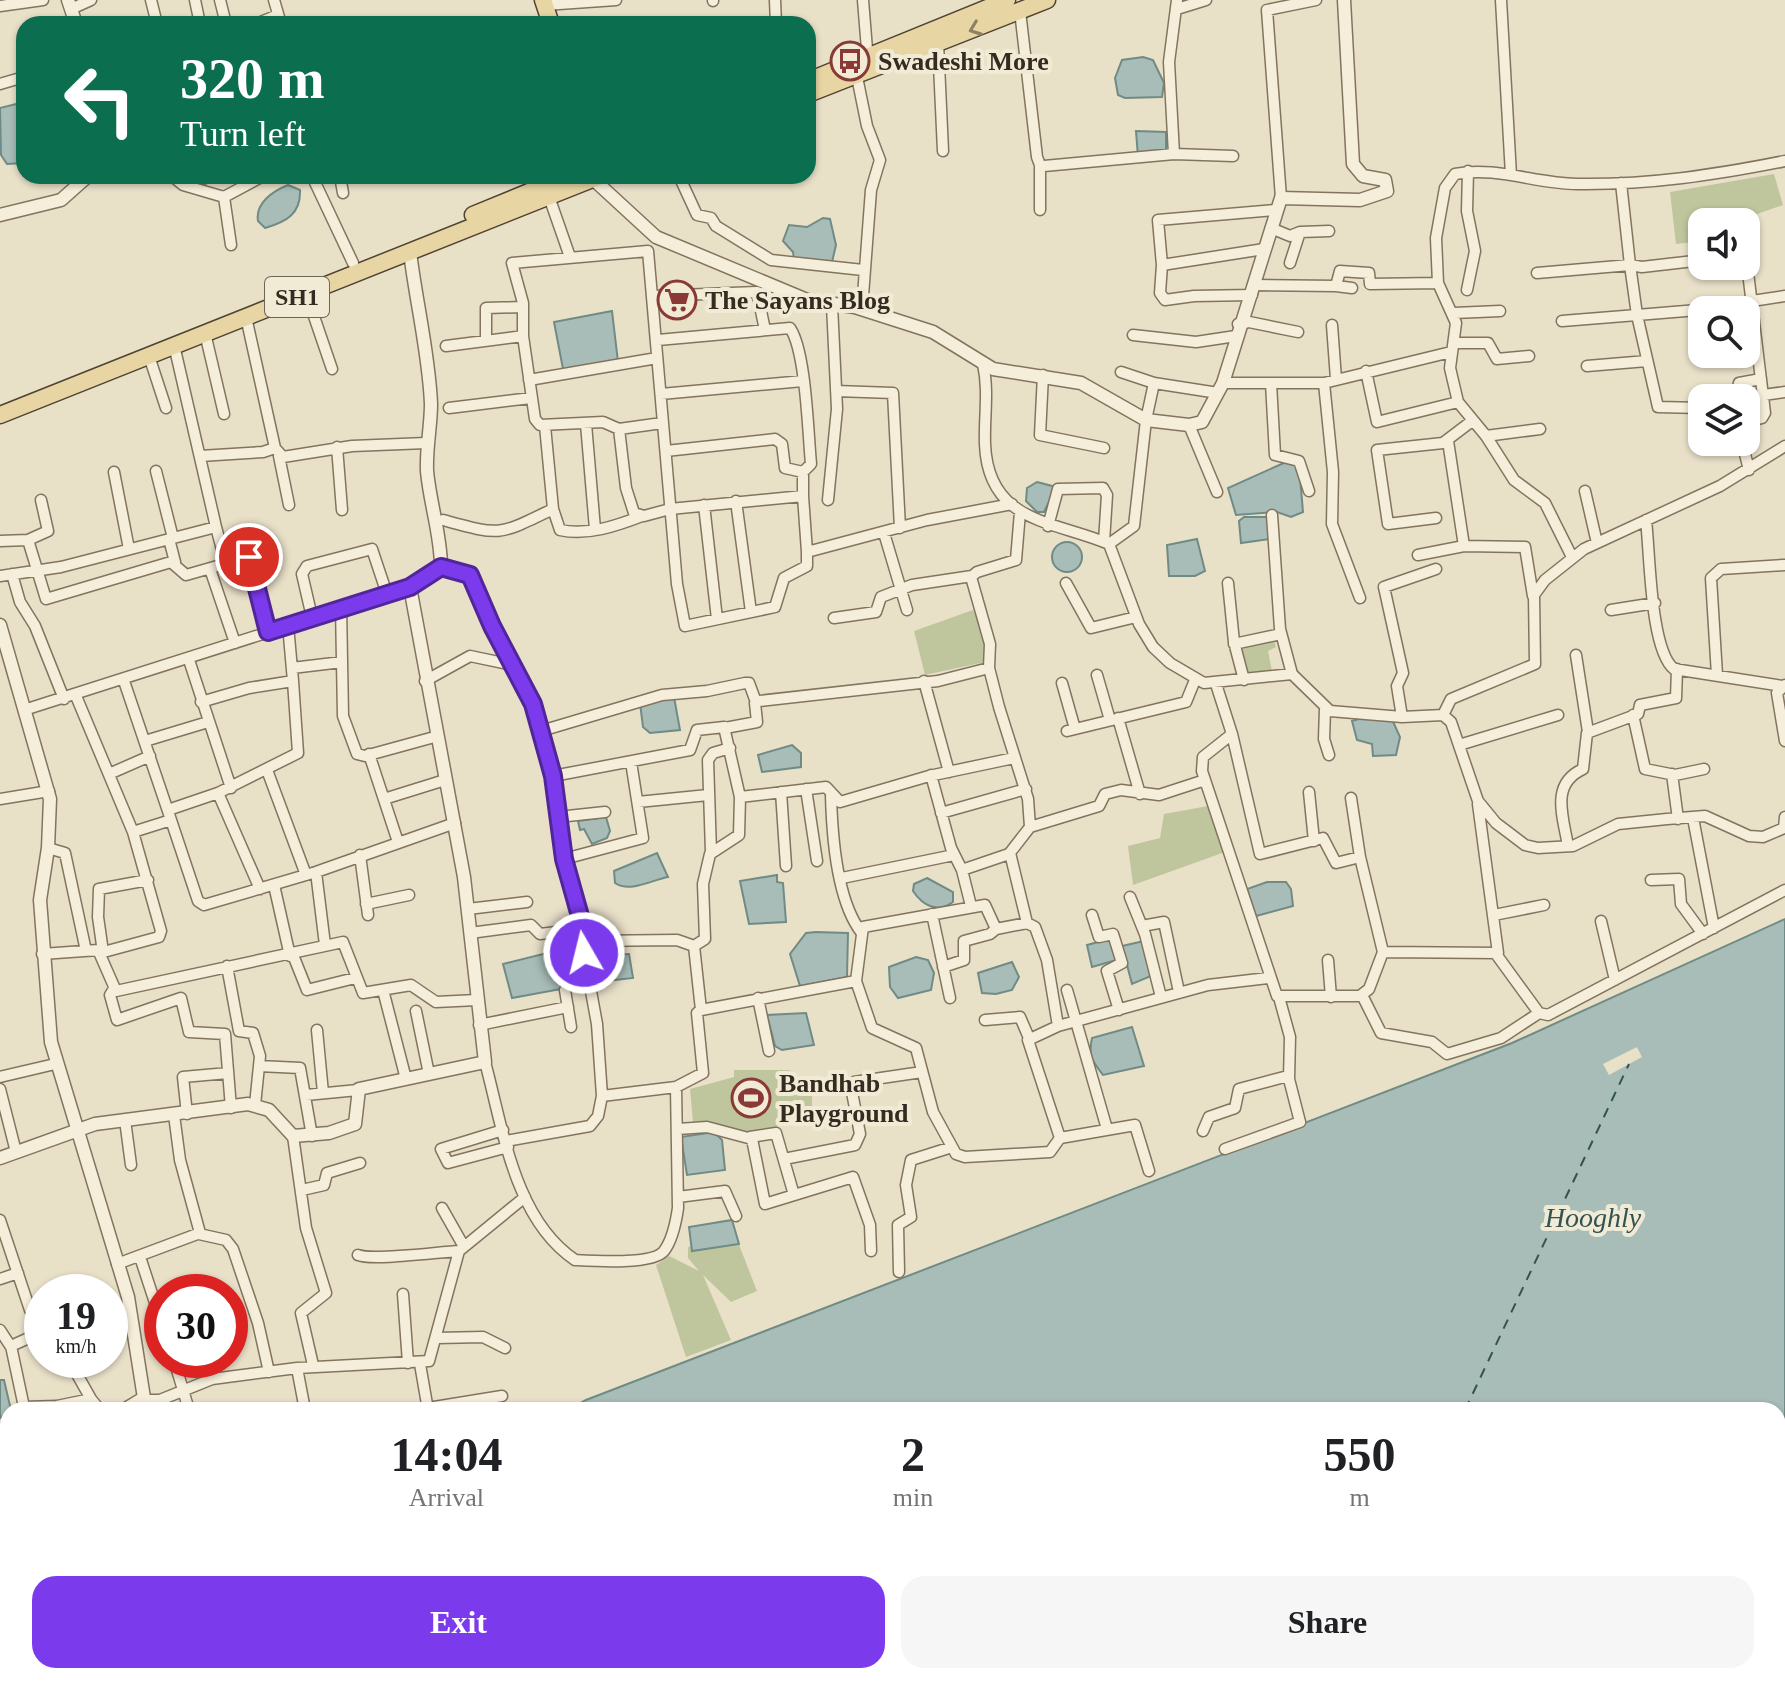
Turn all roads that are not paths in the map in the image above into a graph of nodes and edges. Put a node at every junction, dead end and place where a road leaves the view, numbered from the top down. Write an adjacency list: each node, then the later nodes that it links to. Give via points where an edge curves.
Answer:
1 (43, 0): 14 (street)
2 (91, 0): 12 (street)
3 (608, 0): 4 (street); 11 (street)
4 (616, 0)
5 (863, 0): 17 (street)
6 (1047, 0): 15 (main road)
7 (1206, 0): 13 (street)
8 (1316, 0): 40 (street, via 1267,10)
9 (1344, 0): 40 (street, via 1353,164 1363,176 1385,180 1387,191 1360,200)
10 (1501, 0): 26 (street)
11 (541, 2)
12 (69, 4)
13 (1177, 5): 21 (street, via 1169,62)
14 (0, 6)
15 (1014, 6): 16 (main road, one-way to 16); 17 (main road); 24 (street)
16 (938, 43): 17 (main road); 20 (street)
17 (862, 66): 18 (main road); 19 (main road); 55 (street, via 867,126 880,160 871,190)
18 (816, 79)
19 (816, 90)
20 (943, 151)
21 (1174, 154): 22 (street); 24 (street)
22 (1233, 156)
23 (1785, 161): 27 (street, via 1688,180)
24 (1040, 165): 41 (street)
25 (1468, 171): 26 (street); 57 (street, via 1455,174 1445,188 1436,238); 61 (street, via 1467,211 1475,251)
26 (1511, 175): 27 (street, via 1573,184)
27 (1621, 183): 54 (street)
28 (79, 184): 42 (street, via 61,200)
29 (182, 184): 39 (street)
30 (248, 184): 39 (street)
31 (316, 184): 51 (street)
32 (341, 184): 38 (street)
33 (557, 184): 37 (main road, SH1)
34 (577, 184): 37 (main road, SH1)
35 (603, 184): 66 (street, via 656,237 807,300)
36 (683, 184): 55 (street, via 697,215 711,218 771,260)
37 (548, 191): 48 (main road, SH1); 49 (street); 51 (main road, SH1)
38 (343, 193)
39 (224, 197): 46 (street)
40 (1278, 204): 43 (street); 53 (street, via 1158,220)
41 (1040, 210)
42 (0, 215)
43 (1271, 228): 45 (street, via 1290,236); 47 (street)
44 (1329, 231): 45 (street)
45 (1300, 232): 52 (street)
46 (231, 245)
47 (1264, 249): 53 (street); 60 (street)
48 (410, 252): 62 (main road, SH1); 130 (street, via 431,406)
49 (570, 257): 63 (street, via 648,251); 67 (street, via 512,263)
50 (1688, 261): 54 (street)
51 (353, 263): 113 (main road, SH1)
52 (1290, 263)
53 (1162, 265): 60 (street, via 1160,293 1165,300)
54 (1630, 265): 56 (street); 72 (street)
55 (863, 270): 68 (street)
56 (1537, 273)
57 (1438, 283): 58 (street, via 1370,284 1369,273 1340,271); 71 (street)
58 (1336, 286): 59 (street); 60 (street)
59 (1352, 288)
60 (1253, 290): 77 (street)
61 (1467, 290)
62 (306, 293): 73 (main road, SH1); 94 (street)
63 (654, 296): 76 (street, via 757,292); 82 (street)
64 (1785, 296): 65 (street)
65 (1760, 300)
66 (832, 305): 68 (street); 107 (street)
67 (523, 307): 81 (street); 83 (street, via 486,308)
68 (862, 309): 91 (street, via 933,332)
69 (1500, 311): 71 (street)
70 (1688, 311): 72 (street)
71 (1454, 313): 86 (street, via 1457,333)
72 (1637, 315): 74 (street); 90 (street)
73 (246, 317): 79 (main road, SH1); 135 (street)
74 (1562, 321)
75 (1332, 325): 98 (street)
76 (765, 330): 82 (street); 101 (street, via 790,328 796,336)
77 (1237, 330): 78 (street, via 1249,322); 80 (street, via 1196,342); 106 (street)
78 (1298, 332)
79 (205, 333): 84 (main road, SH1); 117 (street)
80 (1133, 335)
81 (523, 336): 83 (street); 100 (street)
82 (658, 340): 89 (street)
83 (486, 341): 85 (street)
84 (174, 345): 87 (main road, SH1); 136 (street)
85 (446, 346)
86 (1452, 348): 88 (street, via 1488,343 1497,359); 95 (street); 112 (street, via 1450,368)
87 (149, 356): 114 (street); 118 (main road, SH1)
88 (1529, 356)
89 (657, 358): 100 (street); 109 (street)
90 (1647, 361): 92 (street); 116 (street, via 1658,408)
91 (983, 364): 97 (street); 151 (street, via 985,449 991,472)
92 (1587, 366)
93 (1760, 368): 99 (street)
94 (332, 369)
95 (1366, 371): 98 (street); 112 (street, via 1377,422)
96 (1121, 372): 102 (street)
97 (1043, 375): 120 (street, via 1081,383); 133 (street, via 1040,435)
98 (1336, 379): 104 (street)
99 (1761, 379): 105 (street); 110 (street)
100 (529, 380): 111 (street)
101 (803, 381): 109 (street); 141 (street, via 811,464)
102 (1154, 383): 106 (street); 120 (street)
103 (1271, 383): 104 (street); 106 (street); 142 (street, via 1274,454 1299,461)
104 (1324, 383): 190 (street, via 1332,524)
105 (1739, 384)
106 (1220, 388): 124 (street, via 1206,418)
107 (836, 391): 147 (street); 162 (street, via 893,393)
108 (1785, 392): 110 (street)
109 (661, 394): 122 (street)
110 (1763, 395): 119 (street, via 1765,416)
111 (531, 398): 115 (street); 125 (street, via 535,419)
112 (1458, 402): 121 (street)
113 (0, 404)
114 (166, 408)
115 (449, 408)
116 (1688, 408)
117 (224, 414)
118 (0, 415)
119 (1760, 418)
120 (1146, 420): 124 (street); 168 (street, via 1134,526)
121 (1472, 421): 128 (street); 129 (street)
122 (662, 423): 126 (street); 134 (street)
123 (586, 424): 125 (street); 126 (street, via 603,422); 163 (street)
124 (1189, 425): 144 (street)
125 (545, 426): 152 (street)
126 (619, 429): 156 (street, via 629,505)
127 (1540, 429): 128 (street)
128 (1486, 436): 174 (street, via 1514,480 1545,503)
129 (1448, 441): 157 (street, via 1377,450 1388,524); 170 (street)
130 (426, 443): 132 (street); 178 (street)
131 (1785, 446): 138 (street)
132 (337, 447): 135 (street); 154 (street)
133 (1104, 448)
134 (666, 451): 141 (street, via 775,439 782,444 785,468); 153 (street)
135 (277, 452): 136 (street); 149 (street)
136 (200, 456): 161 (street)
137 (1746, 456): 138 (street)
138 (1749, 470): 159 (street)
139 (156, 471): 165 (street)
140 (114, 472): 171 (street)
141 (803, 472): 145 (street)
142 (1309, 491)
143 (1585, 491): 169 (street)
144 (1217, 492)
145 (803, 496): 148 (street); 172 (street)
146 (41, 500): 166 (street, via 48,531)
147 (828, 500)
148 (736, 501): 150 (street); 196 (street)
149 (289, 505)
150 (704, 505): 153 (street); 200 (street)
151 (1016, 508): 160 (street); 162 (street); 184 (street, via 1014,563)
152 (553, 509): 158 (street, via 507,531 484,534); 163 (street, via 560,530)
153 (670, 509): 156 (street); 200 (street, via 682,623)
154 (342, 510)
155 (1272, 515): 204 (street)
156 (644, 516): 163 (street)
157 (1436, 518)
158 (443, 520)
159 (1646, 520): 169 (street); 192 (street)
160 (1048, 526): 168 (street); 168 (street, via 1058,489 1103,488)
161 (216, 527): 165 (street); 175 (street)
162 (900, 528): 164 (street)
163 (595, 529)
164 (884, 533): 172 (street); 188 (street)
165 (171, 538): 171 (street); 176 (street)
166 (28, 540): 167 (street); 181 (street)
167 (0, 541)
168 (1106, 543): 198 (street)
169 (1597, 543): 174 (street)
170 (1464, 546): 173 (street); 191 (street, via 1524,546)
171 (129, 549): 181 (street)
172 (807, 552): 196 (street, via 807,566 784,578 776,606)
173 (1418, 555)
174 (1572, 557): 191 (street)
175 (225, 561): 179 (street); 203 (street, via 249,557)
176 (175, 562): 179 (street, via 186,575); 181 (street, via 46,599)
177 (1784, 565): 216 (street, via 1721,569 1711,578)
178 (441, 567): 187 (street); 210 (street, via 470,575)
179 (210, 569): 205 (street)
180 (1436, 569): 234 (street, via 1384,587 1403,673 1397,686)
181 (36, 570): 182 (street)
182 (12, 574): 183 (street); 226 (street, via 20,602)
183 (0, 576)
184 (972, 576): 188 (street); 212 (street, via 990,644)
185 (1066, 583): 198 (street, via 1091,628)
186 (1228, 583): 206 (street)
187 (410, 587): 189 (street); 221 (street)
188 (901, 588): 194 (street); 199 (street, via 881,597 876,612)
189 (387, 594): 193 (street); 197 (street, via 372,549 307,566 302,574)
190 (1360, 598)
191 (1533, 598): 231 (street, via 1535,664 1451,699)
192 (1655, 603): 195 (street); 213 (street, via 1663,656)
193 (341, 606): 197 (street); 209 (street)
194 (907, 610)
195 (1611, 610)
196 (751, 612): 200 (street)
197 (312, 617): 202 (street)
198 (1136, 617): 217 (street, via 1153,647)
199 (834, 618)
200 (717, 619)
201 (0, 625): 230 (street)
202 (288, 625): 203 (street); 211 (street)
203 (268, 632): 205 (street)
204 (1281, 634): 206 (street); 214 (street)
205 (235, 643): 208 (street)
206 (1234, 644): 218 (street)
207 (1576, 655): 239 (street)
208 (189, 660): 219 (street); 227 (street)
209 (342, 662): 211 (street); 246 (street, via 345,725 357,754)
210 (513, 665): 221 (street, via 470,656); 238 (street)
211 (292, 668): 220 (street)
212 (989, 668): 222 (street); 249 (street)
213 (1677, 669): 216 (street); 233 (street, via 1677,698 1640,705 1640,713)
214 (1292, 674): 218 (street); 229 (street)
215 (1097, 675): 235 (street)
216 (1717, 675): 225 (street)
217 (1195, 680): 224 (street); 235 (street, via 1186,702)
218 (1244, 680): 224 (street)
219 (124, 681): 226 (street); 242 (street)
220 (293, 681): 227 (street); 252 (street, via 299,751)
221 (425, 681): 241 (street)
222 (924, 681): 228 (street); 253 (street)
223 (1062, 683): 235 (street, via 1071,730)
224 (1216, 684): 240 (street)
225 (1783, 686): 243 (street, via 1777,693)
226 (70, 698): 230 (street); 254 (street)
227 (201, 702): 236 (street)
228 (756, 702): 237 (street, via 757,722); 238 (street, via 747,682 662,695)
229 (1325, 709): 234 (street); 247 (street)
230 (24, 710): 263 (street)
231 (1443, 715): 234 (street); 244 (street)
232 (1558, 715): 244 (street)
233 (1633, 715): 239 (street); 255 (street, via 1644,769)
234 (1402, 717)
235 (1114, 719): 268 (street)
236 (208, 722): 242 (street); 260 (street)
237 (725, 728): 245 (street); 250 (street, via 698,729 690,750)
238 (541, 731): 257 (street)
239 (1588, 732): 288 (street, via 1583,769 1569,776 1560,791)
240 (1232, 734): 259 (street, via 1203,757); 286 (street, via 1260,854)
241 (438, 736): 246 (street); 258 (street)
242 (145, 741): 248 (street)
243 (1785, 741)
244 (1459, 745): 274 (street)
245 (730, 748): 269 (street, via 708,760); 270 (street)
246 (369, 754): 273 (street)
247 (1329, 755)
248 (150, 756): 254 (street); 278 (street)
249 (1014, 758): 253 (street); 262 (street)
250 (631, 762): 257 (street); 275 (street)
251 (1704, 769): 255 (street)
252 (267, 770): 260 (street); 299 (street)
253 (949, 772): 256 (street)
254 (109, 774): 285 (street)
255 (1672, 774): 282 (street)
256 (931, 775): 267 (street, via 840,802); 277 (street)
257 (553, 776): 279 (street)
258 (445, 780): 273 (street); 283 (street)
259 (1205, 780): 268 (street, via 1159,795); 337 (street)
260 (231, 788): 266 (street)
261 (806, 789): 264 (street); 267 (street, via 826,787); 296 (street)
262 (1026, 789): 277 (street); 284 (street)
263 (49, 791): 272 (street); 289 (street)
264 (781, 792): 270 (street); 297 (street)
265 (1309, 792): 286 (street)
266 (218, 793): 278 (street); 304 (street)
267 (831, 794): 300 (street, via 833,841)
268 (1140, 794): 284 (street, via 1105,794 1099,806)
269 (708, 795): 275 (street); 290 (street)
270 (740, 797): 290 (street, via 739,835)
271 (1351, 798): 294 (street)
272 (0, 799)
273 (384, 799): 287 (street)
274 (1478, 801): 288 (street, via 1516,842 1538,848); 314 (street)
275 (638, 802): 295 (street, via 642,838)
276 (605, 812): 279 (street)
277 (941, 813): 293 (street)
278 (170, 815): 285 (street); 304 (street, via 201,904)
279 (558, 817): 295 (street)
280 (1785, 817): 281 (street, via 1784,828 1763,837 1705,816)
281 (1693, 818): 282 (street); 318 (street)
282 (1678, 819): 288 (street, via 1618,824)
283 (455, 823): 287 (street); 311 (street)
284 (1030, 827): 291 (street)
285 (133, 832): 301 (street)
286 (1314, 841): 294 (street, via 1325,839 1336,863)
287 (398, 842): 292 (street)
288 (1568, 846)
289 (48, 848): 327 (street, via 65,853); 330 (street, via 40,900)
290 (711, 852): 326 (street, via 703,884 705,939)
291 (1010, 853): 298 (street); 316 (street)
292 (360, 855): 299 (street); 306 (street, via 367,909)
293 (954, 855): 298 (street); 300 (street)
294 (1360, 857): 328 (street)
295 (564, 859): 319 (street)
296 (817, 861)
297 (786, 866)
298 (962, 870): 310 (street)
299 (311, 874): 303 (street); 325 (street)
300 (842, 878): 321 (street)
301 (148, 880): 329 (street, via 99,889); 329 (street, via 160,935)
302 (1651, 880): 323 (street, via 1678,878 1681,904)
303 (274, 885): 304 (street); 332 (street)
304 (260, 889)
305 (1785, 890): 318 (street)
306 (409, 895)
307 (1130, 897): 317 (street)
308 (527, 902): 311 (street)
309 (1544, 905): 314 (street)
310 (971, 906): 312 (street); 320 (street, via 986,905)
311 (468, 909): 322 (street)
312 (932, 914): 321 (street, via 863,927); 335 (street)
313 (1092, 915): 354 (street, via 1100,938 1113,934 1122,960 1107,971)
314 (1494, 915): 331 (street)
315 (1601, 921): 338 (street)
316 (1027, 923): 320 (street); 360 (street, via 1041,937)
317 (1142, 926): 344 (street, via 1164,922); 346 (street)
318 (1714, 928): 323 (street)
319 (582, 929): 322 (street, via 540,934 531,925); 324 (street)
320 (996, 929): 335 (street, via 964,941 964,960)
321 (861, 932): 339 (street)
322 (470, 933): 351 (street)
323 (1703, 934): 338 (street)
324 (587, 941): 326 (street, via 677,940); 379 (street, via 584,953 597,1024)
325 (325, 945): 332 (street); 336 (street, via 343,942)
326 (694, 946): 353 (street)
327 (86, 951): 329 (street); 330 (street)
328 (1383, 952): 331 (street); 345 (street)
329 (102, 953): 340 (street)
330 (42, 954): 366 (street)
331 (1496, 954): 356 (street)
332 (291, 956): 334 (street); 336 (street, via 307,990)
333 (1328, 960): 348 (street)
334 (227, 966): 340 (street); 367 (street, via 239,1031 254,1034)
335 (943, 967): 350 (street)
336 (355, 978): 341 (street, via 363,993)
337 (1268, 978): 344 (street); 347 (street)
338 (1615, 980): 356 (street, via 1548,1015)
339 (856, 981): 349 (street); 368 (street, via 872,1028 913,1043)
340 (113, 990): 369 (street, via 117,1020 181,998 189,1032 225,1034)
341 (383, 990): 351 (street, via 411,985 436,1002); 373 (street)
342 (565, 990): 352 (street)
343 (1067, 990): 358 (street)
344 (1179, 992): 346 (street)
345 (1362, 995): 348 (street); 356 (street, via 1380,1032 1432,1042 1447,1054 1501,1038)
346 (1161, 997): 354 (street)
347 (1279, 997): 348 (street); 371 (street, via 1290,1037)
348 (1331, 997)
349 (758, 998): 353 (street); 364 (street)
350 (950, 998)
351 (477, 1000): 359 (street)
352 (568, 1007): 359 (street); 361 (street)
353 (701, 1010): 374 (street, via 697,1028 703,1073)
354 (1119, 1010): 358 (street)
355 (416, 1011): 370 (street)
356 (1539, 1013)
357 (985, 1020): 363 (street, via 1020,1017)
358 (1078, 1023): 360 (street); 386 (street)
359 (479, 1025): 365 (street)
360 (1058, 1026): 363 (street)
361 (571, 1027)
362 (317, 1030): 377 (street)
363 (1029, 1038): 391 (street)
364 (769, 1051)
365 (485, 1062): 370 (street); 392 (street)
366 (55, 1064): 372 (street); 384 (street)
367 (259, 1066): 378 (street, via 298,1067); 380 (street)
368 (922, 1072): 393 (street, via 935,1119); 397 (street, via 854,1082 860,1134 855,1145)
369 (228, 1073): 381 (street); 382 (street, via 183,1077)
370 (429, 1074): 373 (street)
371 (1288, 1076): 387 (street, via 1239,1089 1235,1108 1210,1117); 394 (street, via 1299,1123)
372 (0, 1077)
373 (406, 1079): 376 (street)
374 (676, 1087): 379 (street); 385 (street)
375 (0, 1089): 395 (street)
376 (358, 1090): 377 (street); 389 (street, via 355,1124)
377 (323, 1093): 378 (street)
378 (306, 1095): 389 (street)
379 (602, 1096): 392 (street, via 590,1126)
380 (255, 1105): 381 (street); 388 (street, via 275,1114)
381 (231, 1108): 382 (street)
382 (181, 1114): 383 (street); 408 (street, via 180,1160)
383 (125, 1120): 384 (street); 399 (street)
384 (78, 1128): 395 (street); 413 (street)
385 (678, 1129): 390 (street, via 712,1128); 404 (street)
386 (1107, 1129): 391 (street); 400 (street, via 1135,1125)
387 (1203, 1131)
388 (293, 1136): 389 (street); 401 (street)
389 (312, 1136)
390 (750, 1137): 397 (street, via 776,1133); 402 (street, via 764,1203)
391 (1060, 1138): 393 (street, via 1045,1154 965,1157)
392 (506, 1139): 392 (street, via 448,1163 441,1149); 403 (street)
393 (952, 1147): 414 (street, via 911,1160 906,1185 911,1217 898,1225)
394 (1225, 1149)
395 (16, 1152): 396 (street)
396 (0, 1158)
397 (784, 1159): 402 (street)
398 (360, 1163): 401 (street, via 327,1173 324,1185)
399 (131, 1165)
400 (1149, 1171)
401 (302, 1190): 426 (street, via 306,1228 326,1293 301,1313)
402 (794, 1195): 410 (street, via 853,1177 870,1225)
403 (525, 1197): 404 (street, via 572,1260 609,1262 664,1251 676,1225); 409 (street)
404 (678, 1197): 406 (street, via 725,1191)
405 (442, 1208): 409 (street)
406 (736, 1216)
407 (0, 1220): 415 (street)
408 (199, 1234): 412 (street); 428 (street, via 226,1240 233,1249)
409 (461, 1248): 411 (street, via 372,1260); 421 (street)
410 (871, 1251)
411 (358, 1255)
412 (140, 1257): 413 (street); 416 (street)
413 (117, 1264): 434 (street, via 134,1323)
414 (899, 1272)
415 (18, 1273): 417 (street); 418 (street)
416 (146, 1274)
417 (0, 1279)
418 (24, 1288)
419 (403, 1294): 425 (street)
420 (0, 1330): 423 (street)
421 (437, 1338): 424 (street, via 483,1337); 425 (street, via 432,1359)
422 (24, 1340): 423 (street)
423 (11, 1347): 435 (street)
424 (505, 1348)
425 (414, 1364): 426 (street); 441 (street)
426 (313, 1365): 427 (street)
427 (297, 1368): 428 (street); 440 (street)
428 (269, 1372): 431 (street, via 210,1379)
429 (79, 1378): 433 (street)
430 (180, 1378): 431 (street)
431 (184, 1390): 434 (street, via 160,1400); 439 (street)
432 (502, 1396): 442 (street)
433 (91, 1399): 436 (street); 437 (street)
434 (143, 1400): 438 (street)
435 (23, 1402)
436 (77, 1402)
437 (93, 1402)
438 (139, 1402)
439 (187, 1402)
440 (303, 1402)
441 (426, 1402)
442 (468, 1402)

